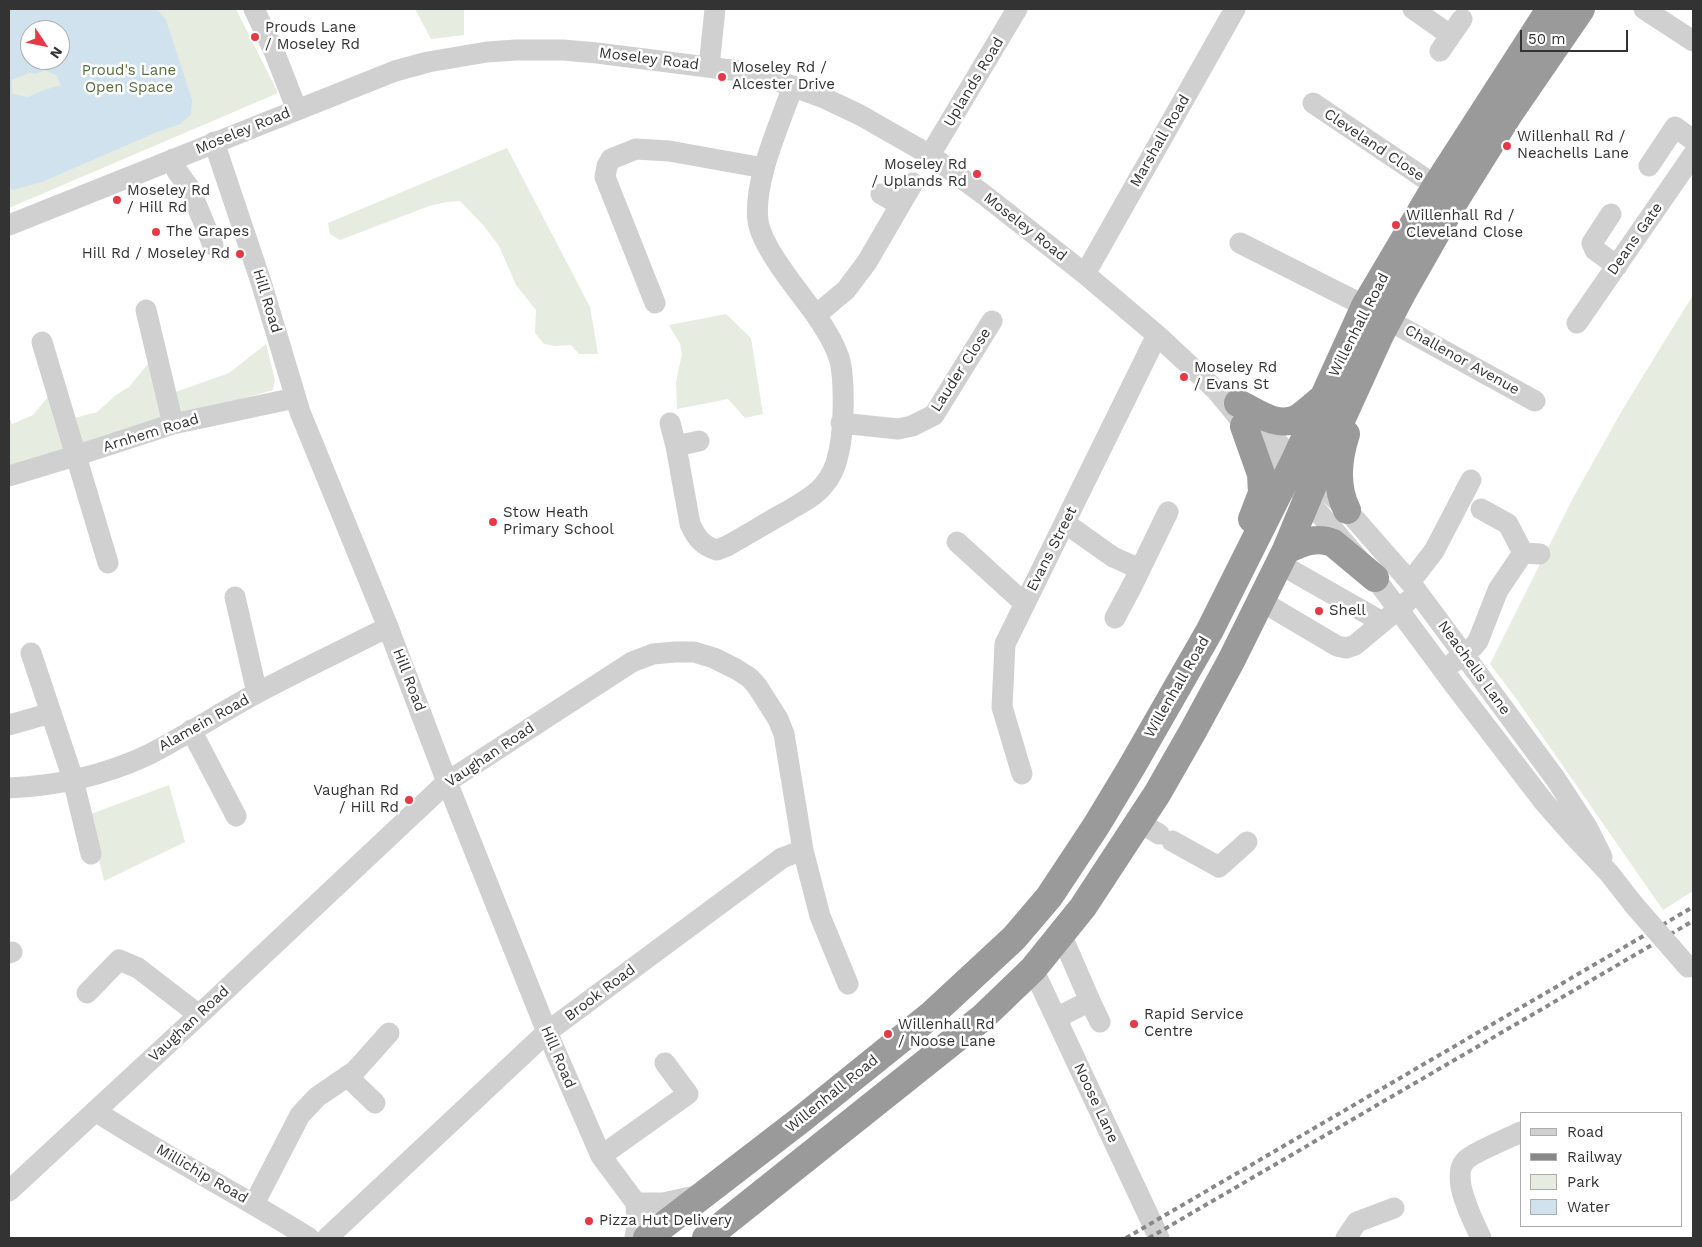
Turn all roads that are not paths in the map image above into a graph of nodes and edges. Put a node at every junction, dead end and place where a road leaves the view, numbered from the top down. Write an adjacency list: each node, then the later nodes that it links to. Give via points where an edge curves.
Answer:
1 (254, 9): 14 (street)
2 (715, 9): 11 (street)
3 (1017, 9): 17 (street, Uplands Road)
4 (1235, 9): 31 (street, Marshall Road)
5 (1413, 9): 9 (street)
6 (1550, 9): 23 (highway, Willenhall Road)
7 (1581, 9): 35 (highway, Willenhall Road, via 1509,114)
8 (1644, 9): 10 (street)
9 (1451, 35)
10 (1693, 41)
11 (709, 67): 12 (street, Moseley Road, via 761,75); 14 (street, Moseley Road, via 572,51 486,52 395,71)
12 (793, 86): 17 (street, Moseley Road, via 860,115); 21 (street)
13 (1312, 103): 23 (street, Cleveland Close)
14 (297, 110): 16 (street, Moseley Road)
15 (1693, 140): 20 (street, via 1675,127)
16 (214, 142): 19 (street, Moseley Road); 41 (street, Hill Road, via 261,282)
17 (930, 155): 31 (street, Moseley Road)
18 (1693, 155): 30 (street, Deans Gate)
19 (173, 159): 27 (street, Moseley Road); 29 (street, via 177,171 190,188)
20 (1649, 166)
21 (764, 168): 32 (street, via 669,150 636,149 611,159 605,177); 34 (street, via 757,211 763,238)
22 (913, 183): 25 (street)
23 (1436, 186): 35 (highway, Willenhall Road)
24 (881, 194): 25 (street)
25 (900, 205): 34 (street, via 867,262 846,290)
26 (1611, 214): 30 (street, via 1592,243 1595,250)
27 (9, 225)
28 (1240, 243): 35 (street, Challenor Avenue)
29 (213, 245)
30 (1616, 266): 37 (street, Deans Gate)
31 (1085, 274): 38 (street, Moseley Road)
32 (654, 303)
33 (146, 310): 46 (street)
34 (816, 315): 45 (street, via 834,344 840,361 843,384)
35 (1378, 320): 40 (highway, Willenhall Road); 42 (street, Challenor Avenue); 53 (highway, Willenhall Road); 55 (highway, via 1341,458 1339,486)
36 (992, 321): 45 (street, Lauder Close, via 934,415 898,429)
37 (1578, 324)
38 (1157, 335): 43 (street, Moseley Road); 57 (street, Evans Street)
39 (42, 342): 49 (street)
40 (1324, 397): 43 (highway, via 1285,423); 50 (highway, Willenhall Road)
41 (295, 398): 46 (street, Arnhem Road); 69 (street, Hill Road)
42 (1536, 401)
43 (1233, 406): 50 (street, Moseley Road); 70 (highway, via 1261,474 1262,493 1217,597)
44 (670, 423): 48 (street)
45 (841, 423): 48 (street, via 838,457 822,487 810,498 717,550 705,545 690,524)
46 (173, 424): 49 (street, Arnhem Road)
47 (699, 441): 48 (street)
48 (676, 446)
49 (75, 456): 51 (street, Arnhem Road); 60 (street)
50 (1291, 468): 53 (street, Moseley Road); 70 (highway, Willenhall Road)
51 (9, 476)
52 (1471, 480): 63 (street)
53 (1311, 489): 55 (street, Neachells Lane); 59 (highway, Willenhall Road); 62 (street, Neachells Lane)
54 (1481, 509): 72 (street, via 1508,524 1526,549 1498,590 1478,641)
55 (1348, 510): 63 (street, Neachells Lane)
56 (1168, 512): 61 (street)
57 (1065, 523): 61 (street); 66 (street, Evans Street)
58 (957, 542): 66 (street)
59 (1283, 557): 62 (highway, via 1309,540 1325,540); 65 (highway, Willenhall Road); 67 (street)
60 (108, 563)
61 (1136, 577): 68 (street)
62 (1375, 578): 67 (street, Neachells Lane)
63 (1414, 588): 67 (street); 72 (street, Neachells Lane)
64 (235, 597): 74 (street)
65 (1261, 601): 67 (street, via 1337,646 1346,648 1356,645); 85 (highway, Willenhall Road, via 1193,732)
66 (1024, 603): 78 (street, Evans Street, via 1005,644 1002,707)
67 (1390, 616): 73 (street, Neachells Lane)
68 (1115, 618)
69 (388, 627): 74 (street, Alamein Road); 80 (street, Hill Road)
70 (1210, 630): 108 (highway, Willenhall Road, via 1096,826 1049,897 1014,938 931,1015)
71 (31, 653): 75 (street)
72 (1464, 655): 73 (street); 82 (street, Neachells Lane)
73 (1443, 670): 83 (street, Neachells Lane)
74 (257, 693): 77 (street, Alamein Road)
75 (51, 713): 76 (street); 79 (street)
76 (9, 725)
77 (191, 730): 79 (street, Alamein Road, via 116,768); 84 (street)
78 (1022, 774)
79 (73, 779): 81 (street, Alamein Road); 88 (street)
80 (447, 782): 87 (street, Vaughan Road, via 632,662 653,654 694,652 714,658 750,678 778,719 784,734); 96 (street, Vaughan Road); 99 (street, Hill Road)
81 (9, 788)
82 (1562, 789): 83 (street); 89 (street, Neachells Lane, via 1587,827)
83 (1544, 802): 89 (street, Neachells Lane)
84 (236, 816)
85 (1157, 832): 86 (street, via 1219,868); 90 (highway, Willenhall Road)
86 (1247, 842)
87 (803, 850): 93 (street, Vaughan Road, via 820,916); 99 (street, Brook Road, via 782,858)
88 (91, 854)
89 (1609, 873): 92 (street, Neachells Lane, bridge)
90 (1061, 934): 91 (highway, Willenhall Road); 95 (street)
91 (1033, 969): 97 (street, Noose Lane); 116 (highway, Willenhall Road, via 982,1018)
92 (1691, 969)
93 (848, 984)
94 (87, 993): 96 (street, via 119,960 138,968)
95 (1090, 1001): 97 (street); 98 (street)
96 (199, 1015): 104 (street, Vaughan Road)
97 (1056, 1018): 117 (street, Noose Lane)
98 (1100, 1022)
99 (547, 1032): 106 (street, Hill Road); 113 (street, Brook Road)
100 (389, 1033): 102 (street)
101 (665, 1063): 106 (street, via 688,1094)
102 (347, 1076): 103 (street); 110 (street, via 317,1097 300,1115)
103 (375, 1103)
104 (95, 1111): 107 (street, Vaughan Road); 110 (street, Millichip Road)
105 (1520, 1132): 119 (street, via 1466,1159 1460,1168 1460,1186)
106 (601, 1156): 109 (street, Hill Road)
107 (9, 1191)
108 (702, 1195): 109 (street, via 663,1203); 115 (highway, Willenhall Road)
109 (636, 1203): 114 (street)
110 (254, 1204): 112 (street, Millichip Road)
111 (1394, 1208): 118 (street, via 1357,1222)
112 (309, 1238)
113 (326, 1238)
114 (635, 1238)
115 (647, 1238)
116 (706, 1238)
117 (1159, 1238)
118 (1346, 1238)
119 (1481, 1238)

